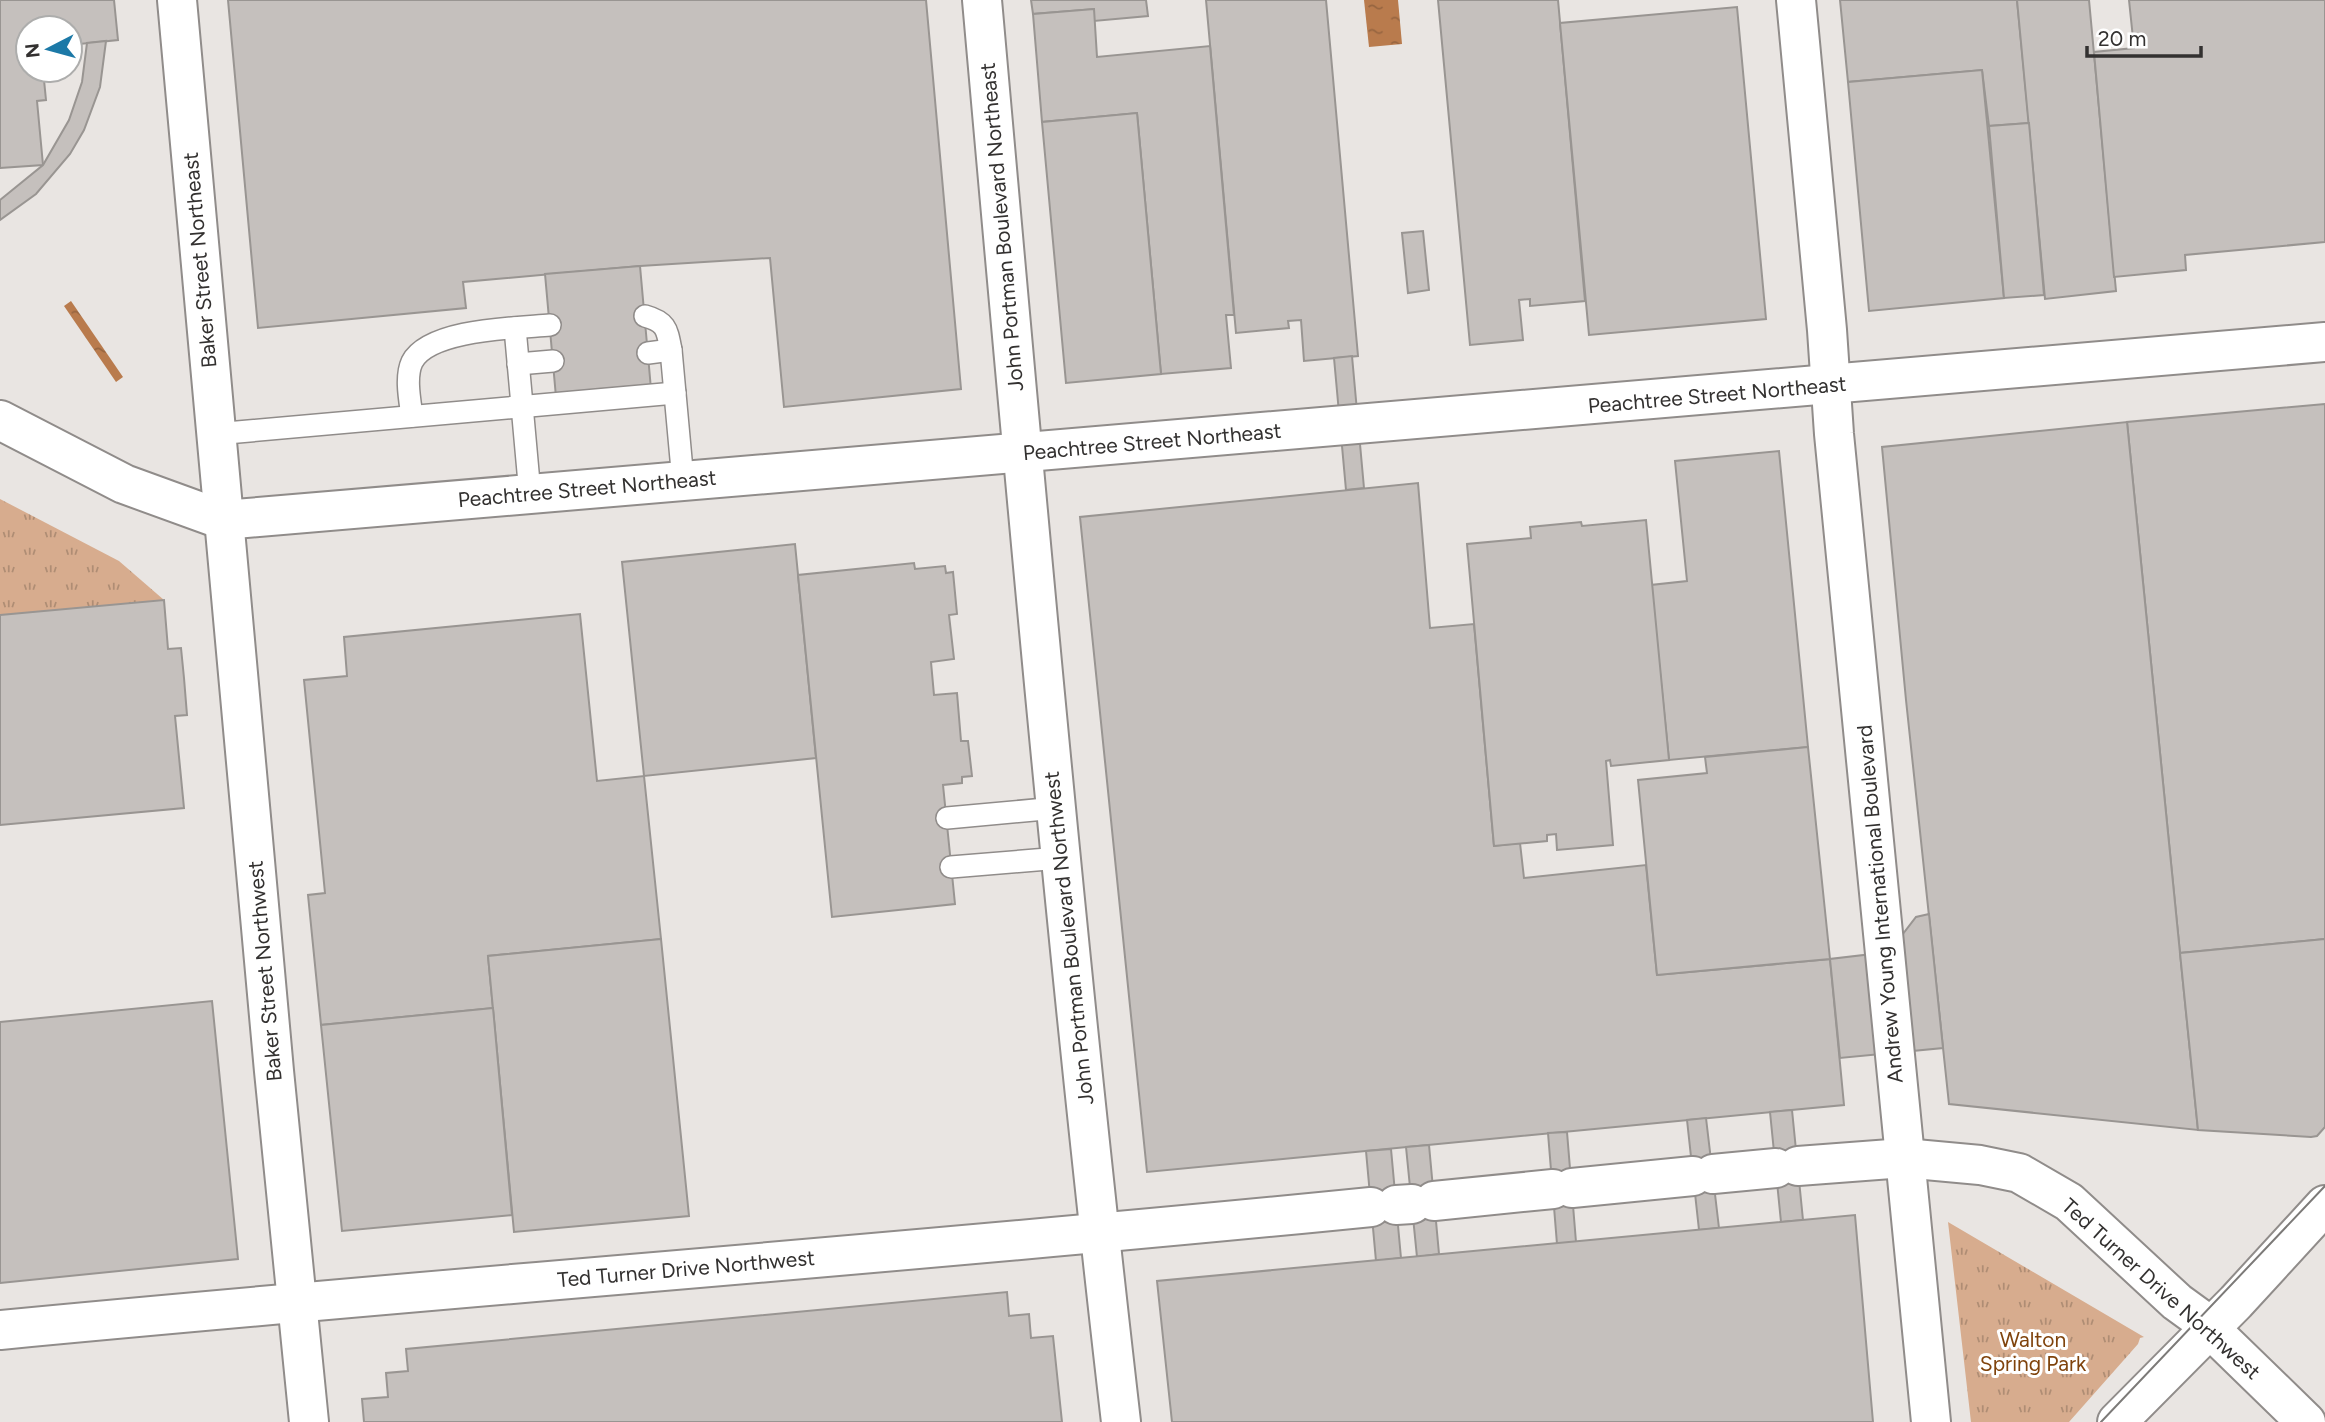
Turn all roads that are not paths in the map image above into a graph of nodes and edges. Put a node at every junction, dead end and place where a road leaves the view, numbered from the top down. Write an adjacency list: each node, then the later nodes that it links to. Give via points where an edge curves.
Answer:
1 (177, 0): 17 (street, Baker Street Northeast)
2 (982, 0): 18 (street, John Portman Boulevard Northeast)
3 (1796, 0): 12 (street, Andrew Young International Boulevard)
4 (645, 316): 8 (lane, via 658,319 667,330)
5 (550, 325): 6 (lane)
6 (515, 328): 11 (lane); 15 (lane, via 443,339 421,351 411,364)
7 (2325, 342): 12 (street, Peachtree Street Northeast)
8 (671, 350): 9 (lane); 13 (lane)
9 (648, 353)
10 (553, 361): 11 (lane)
11 (518, 364): 14 (lane)
12 (1830, 386): 18 (street, Peachtree Street Northeast); 26 (street, Andrew Young International Boulevard)
13 (675, 393): 14 (lane); 19 (lane)
14 (522, 406): 15 (lane); 20 (lane)
15 (412, 416): 17 (lane)
16 (0, 420): 21 (street, Peachtree Street Northeast, via 124,484)
17 (215, 434): 21 (street, Baker Street Northeast)
18 (1022, 453): 19 (street, Peachtree Street Northeast); 22 (street, John Portman Boulevard Northwest)
19 (683, 481): 20 (street, Peachtree Street Northeast)
20 (530, 494): 21 (street, Peachtree Street Northeast)
21 (223, 520): 29 (street, Baker Street Northwest)
22 (1056, 808): 23 (lane); 24 (street, John Portman Boulevard Northwest)
23 (947, 818)
24 (1060, 858): 25 (lane); 28 (street, John Portman Boulevard Northwest)
25 (951, 867)
26 (1903, 1158): 28 (street, Ted Turner Drive Northwest); 30 (street, Ted Turner Drive Northwest, via 2019,1173 2069,1202); 34 (street, Andrew Young International Boulevard)
27 (2325, 1205): 30 (street)
28 (1099, 1234): 29 (street, Ted Turner Drive Northwest); 33 (street, John Portman Boulevard Northwest)
29 (296, 1302): 31 (street, Ted Turner Drive Northwest); 32 (street, Baker Street Northwest)
30 (2209, 1328): 35 (street); 36 (street, Ted Turner Drive Northwest)
31 (0, 1330)
32 (309, 1422)
33 (1121, 1422)
34 (1931, 1422)
35 (2117, 1422)
36 (2306, 1422)

